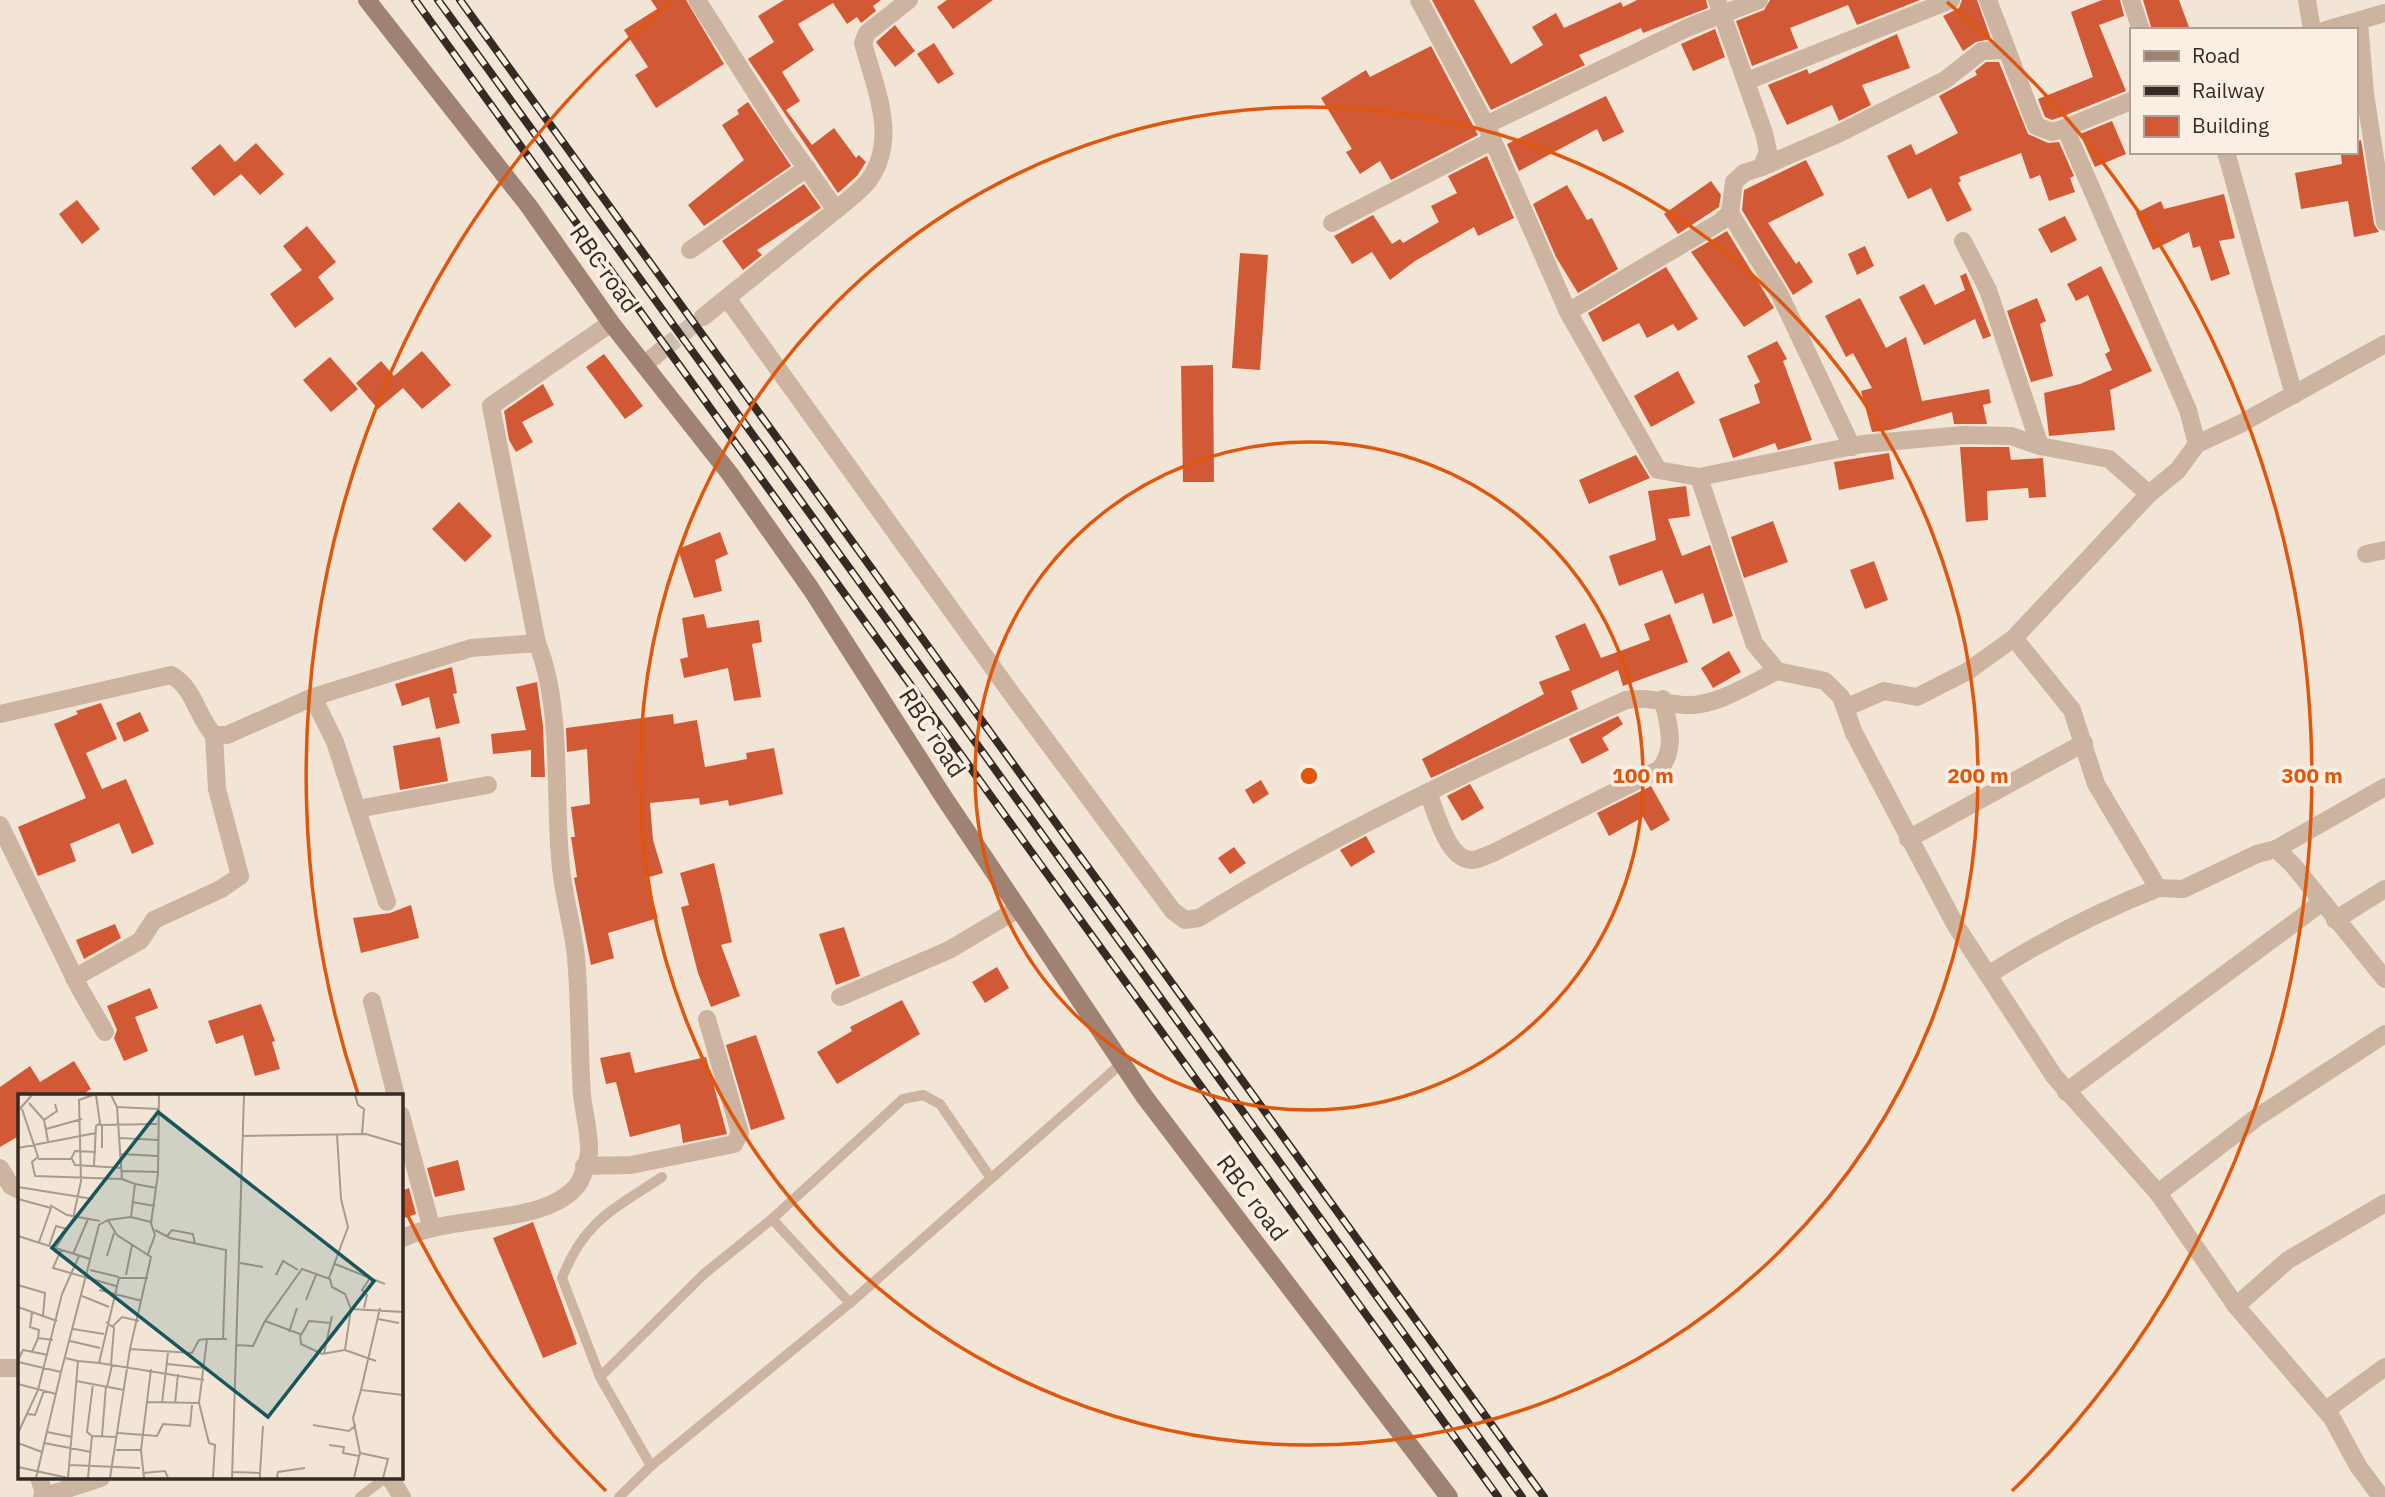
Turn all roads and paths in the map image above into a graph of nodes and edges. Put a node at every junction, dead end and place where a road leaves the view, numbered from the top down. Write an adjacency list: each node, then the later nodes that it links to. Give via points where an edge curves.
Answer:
1 (367, 0): 33 (street, RBC road, via 528,205)
2 (697, 0): 23 (street)
3 (909, 0): 24 (street, via 867,33 863,43 886,131 882,157 868,182)
4 (1419, 0): 20 (street)
5 (1759, 0): 10 (street)
6 (1951, 0): 17 (street)
7 (1988, 0): 16 (street)
8 (2131, 0): 13 (street)
9 (2307, 0): 14 (street)
10 (1720, 8): 17 (street); 20 (street)
11 (2385, 13): 12 (street)
12 (2359, 22): 15 (street); 26 (street, via 2365,94)
13 (2140, 28)
14 (2312, 28)
15 (2334, 28)
16 (2007, 50): 19 (street, via 2035,126 2052,132); 22 (street, via 1982,51 1945,80)
17 (1747, 80): 22 (street, via 1768,151)
18 (2130, 101): 19 (street)
19 (2065, 128): 38 (street, via 2188,410)
20 (1489, 132): 27 (street); 31 (street)
21 (2227, 154): 37 (street)
22 (1762, 166): 25 (street, via 1734,182)
23 (807, 169): 24 (street); 29 (street)
24 (836, 210): 30 (street)
25 (1730, 212): 31 (street); 40 (street, via 1780,296)
26 (2385, 214)
27 (1332, 223)
28 (1963, 241): 39 (street, via 1988,290)
29 (690, 250)
30 (727, 298): 32 (street); 56 (street, via 1014,697 1173,911 1185,920 1199,918)
31 (1568, 312): 41 (street, via 1658,470)
32 (703, 317)
33 (611, 323): 36 (street, RBC road); 46 (street, via 491,406)
34 (2385, 344): 37 (street)
35 (662, 350): 36 (street)
36 (644, 365): 65 (street, RBC road, via 730,474 811,589)
37 (2294, 395): 38 (street)
38 (2197, 444): 42 (street, via 2178,470)
39 (2040, 446): 40 (street, via 2011,436 1963,435); 42 (street, via 2109,460)
40 (1852, 447): 41 (street)
41 (1699, 477): 47 (street, via 1754,643)
42 (2148, 494): 45 (street)
43 (2385, 550): 44 (street)
44 (2366, 554)
45 (2014, 638): 50 (street, via 1968,671 1917,697 1884,691); 53 (street, via 2072,710)
46 (537, 643): 48 (street, via 471,648); 79 (street, via 545,662 561,867 576,957 589,1153)
47 (1777, 671): 49 (street, via 1720,698 1686,705); 50 (street, via 1825,681)
48 (313, 697): 52 (street, via 227,735); 57 (street, via 335,742)
49 (1663, 699): 56 (street, via 1626,700); 56 (street, via 1671,745 1660,769 1493,853 1474,860 1461,858)
50 (1845, 708): 59 (street)
51 (0, 714): 52 (street, via 171,675 191,692)
52 (214, 735): 68 (street, via 217,789 240,876 154,920 140,941)
53 (2084, 743): 59 (street); 61 (street, via 2096,784)
54 (488, 785): 57 (street)
55 (2385, 787): 60 (street)
56 (1427, 793)
57 (357, 809): 63 (street)
58 (0, 825): 68 (street)
59 (1908, 839): 67 (street)
60 (2276, 849): 61 (street, via 2256,853 2183,889); 64 (street)
61 (2158, 888): 67 (street, via 2069,926)
62 (2385, 889): 66 (street)
63 (387, 902)
64 (2321, 903): 66 (street); 76 (street)
65 (1018, 909): 70 (street, via 949,950); 75 (street, RBC road)
66 (2335, 920): 69 (street)
67 (1988, 975): 76 (street)
68 (74, 978): 73 (street)
69 (2385, 979)
70 (840, 997)
71 (372, 1001): 77 (street)
72 (707, 1019): 79 (street, via 740,1133 734,1144 631,1165)
73 (104, 1032)
74 (2385, 1034): 84 (street, via 2256,1118)
75 (1122, 1063): 82 (lane); 106 (street, RBC road)
76 (2066, 1092): 84 (street)
77 (395, 1094)
78 (402, 1119): 88 (street)
79 (584, 1166): 88 (street, via 580,1181 549,1206)
80 (0, 1168): 83 (street)
81 (662, 1177): 95 (lane, via 586,1231 562,1278)
82 (990, 1177): 87 (lane, via 940,1104 923,1095 904,1099); 90 (lane)
83 (15, 1188): 85 (street)
84 (2158, 1193): 91 (street)
85 (0, 1202)
86 (2385, 1203): 91 (street, via 2288,1260)
87 (772, 1219): 90 (lane); 95 (lane, via 704,1273)
88 (431, 1226): 89 (street)
89 (402, 1239)
90 (850, 1303): 97 (lane)
91 (2236, 1306): 96 (street)
92 (2385, 1367): 96 (street)
93 (0, 1368): 94 (street)
94 (18, 1368)
95 (600, 1377): 97 (lane)
96 (2326, 1410): 107 (street)
97 (651, 1466): 105 (lane)
98 (40, 1480): 102 (street)
99 (94, 1480): 102 (street)
100 (382, 1480): 103 (lane)
101 (391, 1480): 104 (street)
102 (44, 1497)
103 (360, 1497)
104 (402, 1497)
105 (619, 1497)
106 (1449, 1497)
107 (2381, 1497)

